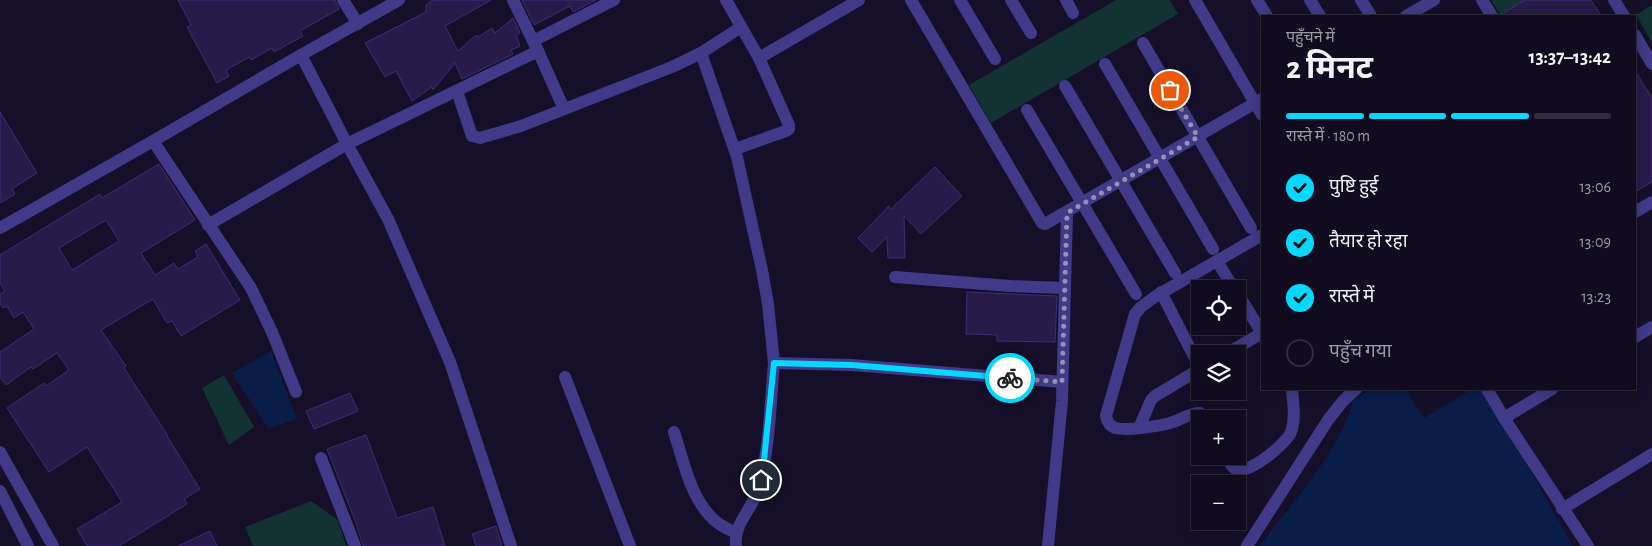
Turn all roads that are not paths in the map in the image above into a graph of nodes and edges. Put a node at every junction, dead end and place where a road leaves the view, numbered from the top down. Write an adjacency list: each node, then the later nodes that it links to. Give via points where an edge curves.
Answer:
1 (343, 0): 25 (street)
2 (399, 0): 25 (street)
3 (512, 0): 30 (street)
4 (614, 0): 30 (street)
5 (726, 0): 26 (street)
6 (859, 0): 33 (street)
7 (911, 0): 51 (street, via 1042,223 1048,224)
8 (960, 0): 34 (street)
9 (1011, 0): 27 (street)
10 (1066, 0): 19 (street)
11 (1195, 0): 39 (street)
12 (1257, 0): 20 (street)
13 (1310, 0): 21 (street)
14 (1361, 0): 22 (street)
15 (1434, 0): 18 (street)
16 (1482, 0): 23 (street)
17 (1614, 0): 24 (street)
18 (1417, 8)
19 (1073, 13)
20 (1265, 15)
21 (1319, 15)
22 (1370, 15)
23 (1491, 15)
24 (1623, 15)
25 (358, 24): 32 (street)
26 (741, 26): 31 (street); 33 (street)
27 (1031, 33)
28 (1636, 37): 36 (street)
29 (1143, 43): 42 (street)
30 (536, 46): 38 (street); 40 (street)
31 (700, 53): 40 (street); 45 (street)
32 (301, 54): 43 (street); 44 (street)
33 (759, 58): 45 (street, via 789,129)
34 (995, 59)
35 (1105, 64): 46 (street)
36 (1652, 64)
37 (1065, 86): 47 (street)
38 (457, 91): 40 (street, via 472,136 476,138 521,126); 44 (street)
39 (1259, 101): 42 (street)
40 (564, 109)
41 (1027, 110): 49 (street)
42 (1198, 137): 46 (street); 54 (street)
43 (153, 141): 52 (street); 53 (street)
44 (347, 144): 52 (street); 93 (street, via 388,219 450,362)
45 (735, 149): 70 (street, via 762,270)
46 (1160, 159): 47 (street); 56 (street)
47 (1121, 181): 49 (street); 57 (street)
48 (1652, 202): 50 (street)
49 (1082, 204): 51 (street); 62 (street)
50 (1636, 211)
51 (1067, 213): 60 (street)
52 (208, 225): 78 (street, via 251,288)
53 (0, 228)
54 (1251, 228)
55 (1261, 235): 56 (street)
56 (1215, 255): 59 (street); 61 (street)
57 (1175, 273)
58 (894, 277): 60 (street)
59 (1229, 280)
60 (1064, 288): 73 (street)
61 (1161, 292): 69 (street); 81 (street, via 1135,314 1106,416 1116,428)
62 (1136, 294)
63 (1246, 307): 65 (street)
64 (1652, 327): 67 (street)
65 (1261, 331)
66 (1261, 334): 68 (street)
67 (1636, 336)
68 (1241, 345)
69 (1191, 350)
70 (774, 363): 73 (street, via 852,365); 89 (street, via 761,480)
71 (1191, 374): 81 (street, via 1151,400)
72 (565, 377): 94 (street)
73 (1062, 382): 95 (street)
74 (1292, 390): 86 (street, via 1294,422 1290,434 1279,448 1252,467 1237,470)
75 (1355, 390): 96 (street, via 1328,420)
76 (1488, 390): 80 (street)
77 (1550, 390): 80 (street)
78 (296, 392)
79 (1191, 414): 81 (street, via 1172,422)
80 (1504, 418): 88 (street)
81 (1138, 428)
82 (674, 432): 89 (street, via 694,491 704,509)
83 (0, 452): 91 (street)
84 (1652, 454): 88 (street)
85 (321, 458): 92 (street)
86 (1232, 465)
87 (0, 491): 90 (street)
88 (1562, 509): 97 (street)
89 (736, 540)
90 (28, 546)
91 (53, 546)
92 (354, 546)
93 (511, 546)
94 (630, 546)
95 (1048, 546)
96 (1247, 546)
97 (1588, 546)

